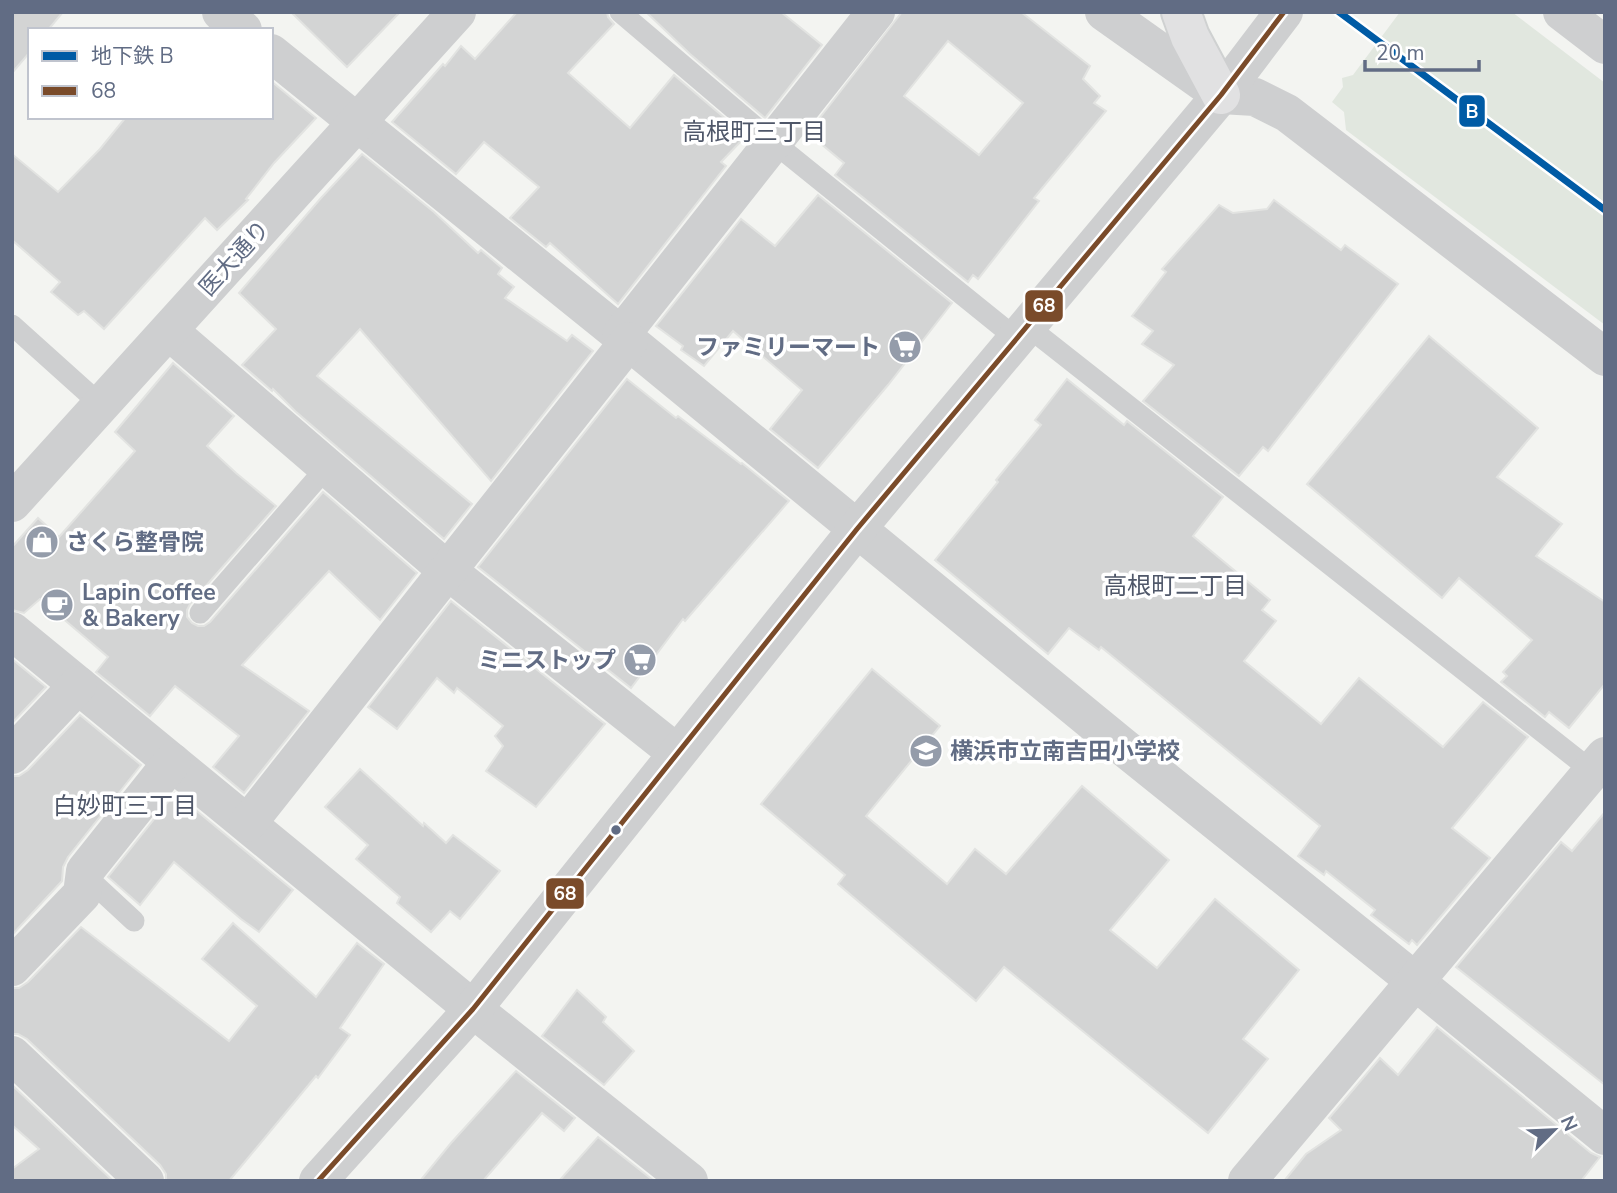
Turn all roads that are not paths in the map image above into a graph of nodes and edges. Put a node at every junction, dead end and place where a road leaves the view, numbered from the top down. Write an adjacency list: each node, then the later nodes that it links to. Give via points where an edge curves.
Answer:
1 (221, 12): 9 (street)
2 (457, 12): 13 (street, 医大通り)
3 (620, 12): 14 (lane)
4 (876, 12): 14 (street)
5 (1104, 12): 12 (street)
6 (1181, 12): 12 (highway)
7 (1284, 12): 12 (street)
8 (1562, 12): 10 (street)
9 (241, 28)
10 (1605, 45)
11 (273, 55): 13 (street)
12 (1221, 95): 17 (street); 19 (street, via 1255,97 1287,113)
13 (357, 122): 16 (street, 医大通り); 18 (street)
14 (773, 142): 17 (lane); 18 (street)
15 (12, 325): 20 (lane)
16 (169, 331): 20 (street, 医大通り); 21 (street)
17 (1022, 333): 23 (street); 31 (lane)
18 (625, 338): 23 (street); 24 (street)
19 (1605, 357)
20 (101, 405): 22 (street, 医大通り)
21 (327, 467): 24 (street); 25 (lane)
22 (12, 503)
23 (857, 529): 28 (street); 36 (street)
24 (448, 571): 28 (street); 32 (street)
25 (200, 613)
26 (12, 631): 27 (street)
27 (78, 685): 29 (street); 30 (street)
28 (677, 753): 37 (street)
29 (12, 755)
30 (172, 762): 32 (street); 33 (street, via 85,871)
31 (1598, 763): 36 (street)
32 (248, 823): 37 (street)
33 (82, 894): 34 (lane, via 93,883); 35 (street)
34 (134, 921)
35 (12, 967)
36 (1415, 981): 39 (street); 43 (street)
37 (473, 1009): 41 (street); 42 (street)
38 (12, 1055): 40 (street)
39 (1605, 1136)
40 (145, 1181)
41 (318, 1181)
42 (689, 1181)
43 (1247, 1181)

